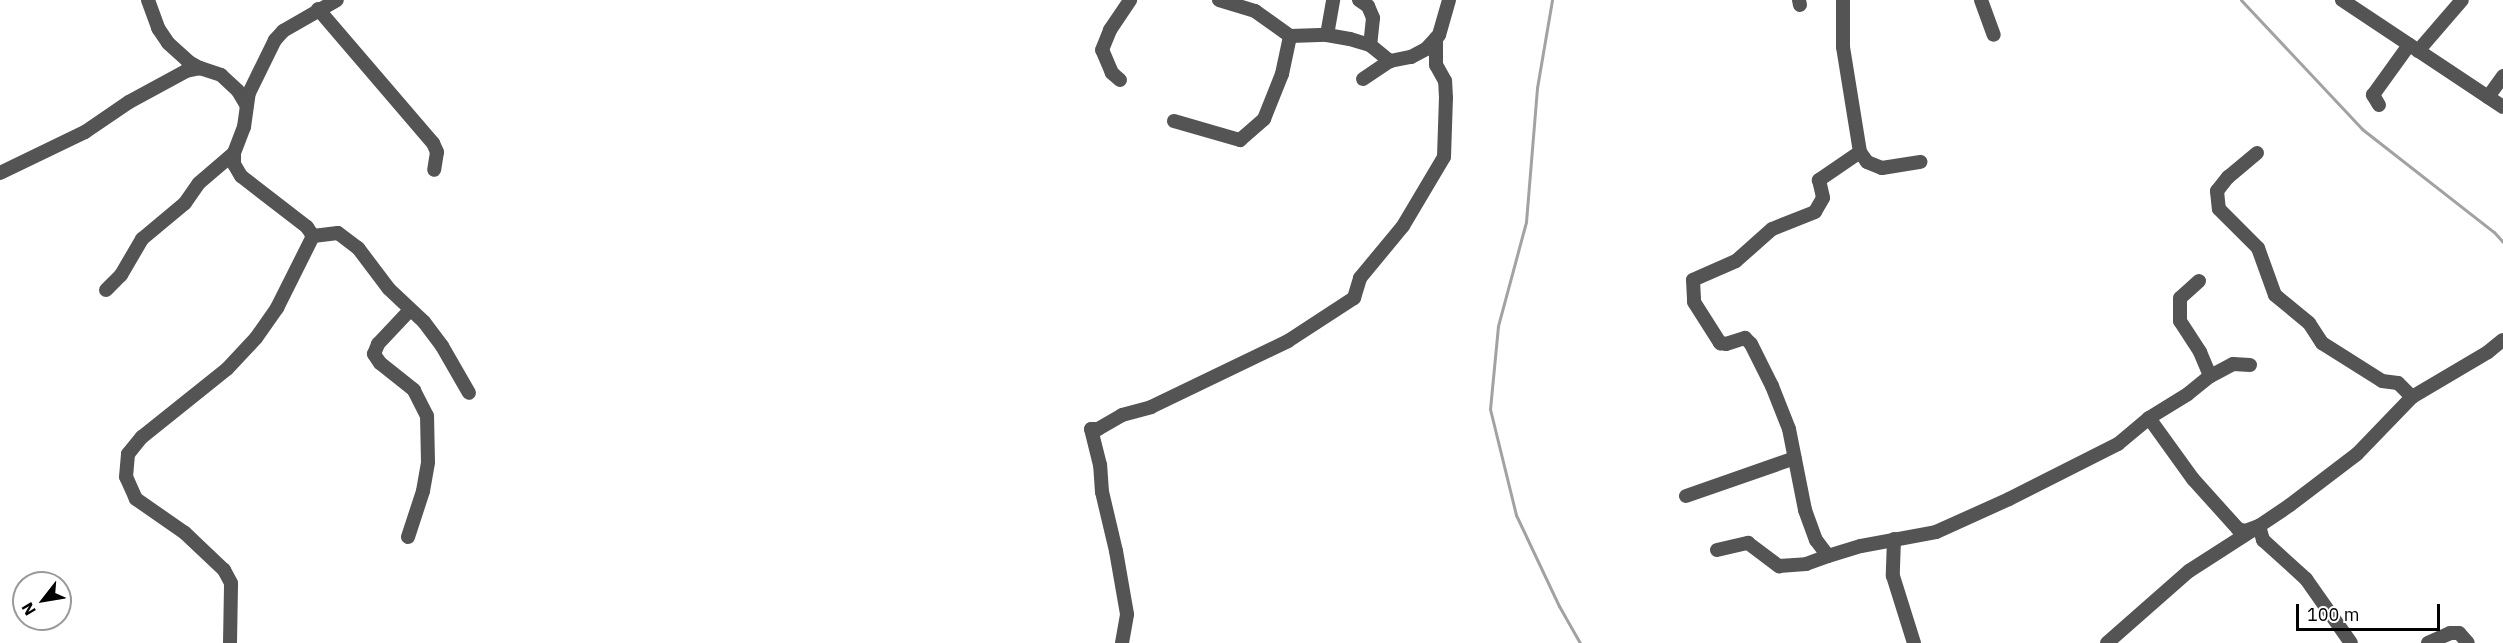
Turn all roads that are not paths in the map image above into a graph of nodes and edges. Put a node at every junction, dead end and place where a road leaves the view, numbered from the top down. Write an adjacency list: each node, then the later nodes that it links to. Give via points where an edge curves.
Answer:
1 (148, 0): 20 (street, via 168,43)
2 (337, 0): 12 (street)
3 (1130, 0): 23 (street, via 1102,50 1112,73)
4 (1219, 0): 15 (street, via 1255,11)
5 (1333, 0): 13 (street)
6 (1359, 0): 17 (street, via 1368,6 1373,18)
7 (1449, 0): 16 (street)
8 (1843, 0): 29 (street, via 1843,47)
9 (1981, 0): 14 (street)
10 (2342, 0): 18 (street)
11 (2462, 0): 18 (street)
12 (323, 5): 26 (street, via 275,40 249,93); 33 (street, via 433,143)
13 (1327, 35): 15 (street); 17 (street)
14 (1994, 35)
15 (1290, 36): 28 (street, via 1282,74 1264,119 1240,140)
16 (1436, 38): 19 (street, via 1418,53); 53 (street, via 1436,65 1446,89 1444,157 1403,226 1360,278 1354,298 1288,341 1151,407 1091,429 1127,614)
17 (1370, 45): 19 (street)
18 (2413, 48): 24 (street); 25 (street, via 2387,72 2373,95)
19 (1390, 62): 22 (street)
20 (200, 68): 26 (street, via 221,75); 34 (street, via 160,84 85,132)
21 (2503, 76): 24 (street)
22 (1363, 79)
23 (1120, 80)
24 (2488, 97): 27 (street)
25 (2379, 105)
26 (247, 106): 30 (street)
27 (2503, 107)
28 (1174, 121)
29 (1860, 152): 32 (street, via 1867,162 1882,168); 45 (street, via 1819,180 1823,198 1815,212 1772,229 1736,261 1693,280 1694,302 1720,343 1745,338 1752,344 1789,429)
30 (234, 153): 35 (street, via 234,164 241,176 307,226); 37 (street, via 199,183 185,203 142,239 121,275)
31 (2257, 153): 43 (street, via 2217,191 2219,209 2258,248 2275,295 2309,323 2322,343 2382,381 2398,383)
32 (1921, 162)
33 (434, 170)
34 (0, 174)
35 (313, 236): 38 (street, via 338,233 358,248); 52 (street, via 277,308 256,338 227,369 142,436 128,454 126,477 136,499 185,533 224,570 231,583)
36 (2199, 281): 41 (street, via 2180,298 2180,321 2195,342)
37 (106, 290)
38 (410, 310): 42 (street, via 442,345); 48 (street, via 378,344 374,354 414,390 427,416 428,462)
39 (2503, 340): 43 (street)
40 (2250, 365): 41 (street, via 2233,364)
41 (2210, 376): 44 (street)
42 (469, 393)
43 (2412, 397): 47 (street, via 2357,454)
44 (2149, 418): 47 (street, via 2193,479 2238,529); 49 (street, via 2118,444 2009,500 1936,532)
45 (1795, 458): 46 (street); 51 (street, via 1815,540)
46 (1686, 496)
47 (2259, 526): 55 (street, via 2189,571); 56 (street, via 2263,540 2319,594)
48 (408, 537)
49 (1894, 539): 51 (street); 54 (street, via 1893,576)
50 (1717, 550): 51 (street, via 1748,543 1779,566 1806,564)
51 (1828, 556)
52 (230, 643)
53 (1122, 643)
54 (1914, 643)
55 (2107, 643)
56 (2351, 643)
57 (2428, 643): 58 (street, via 2450,633 2459,633)
58 (2468, 643)

